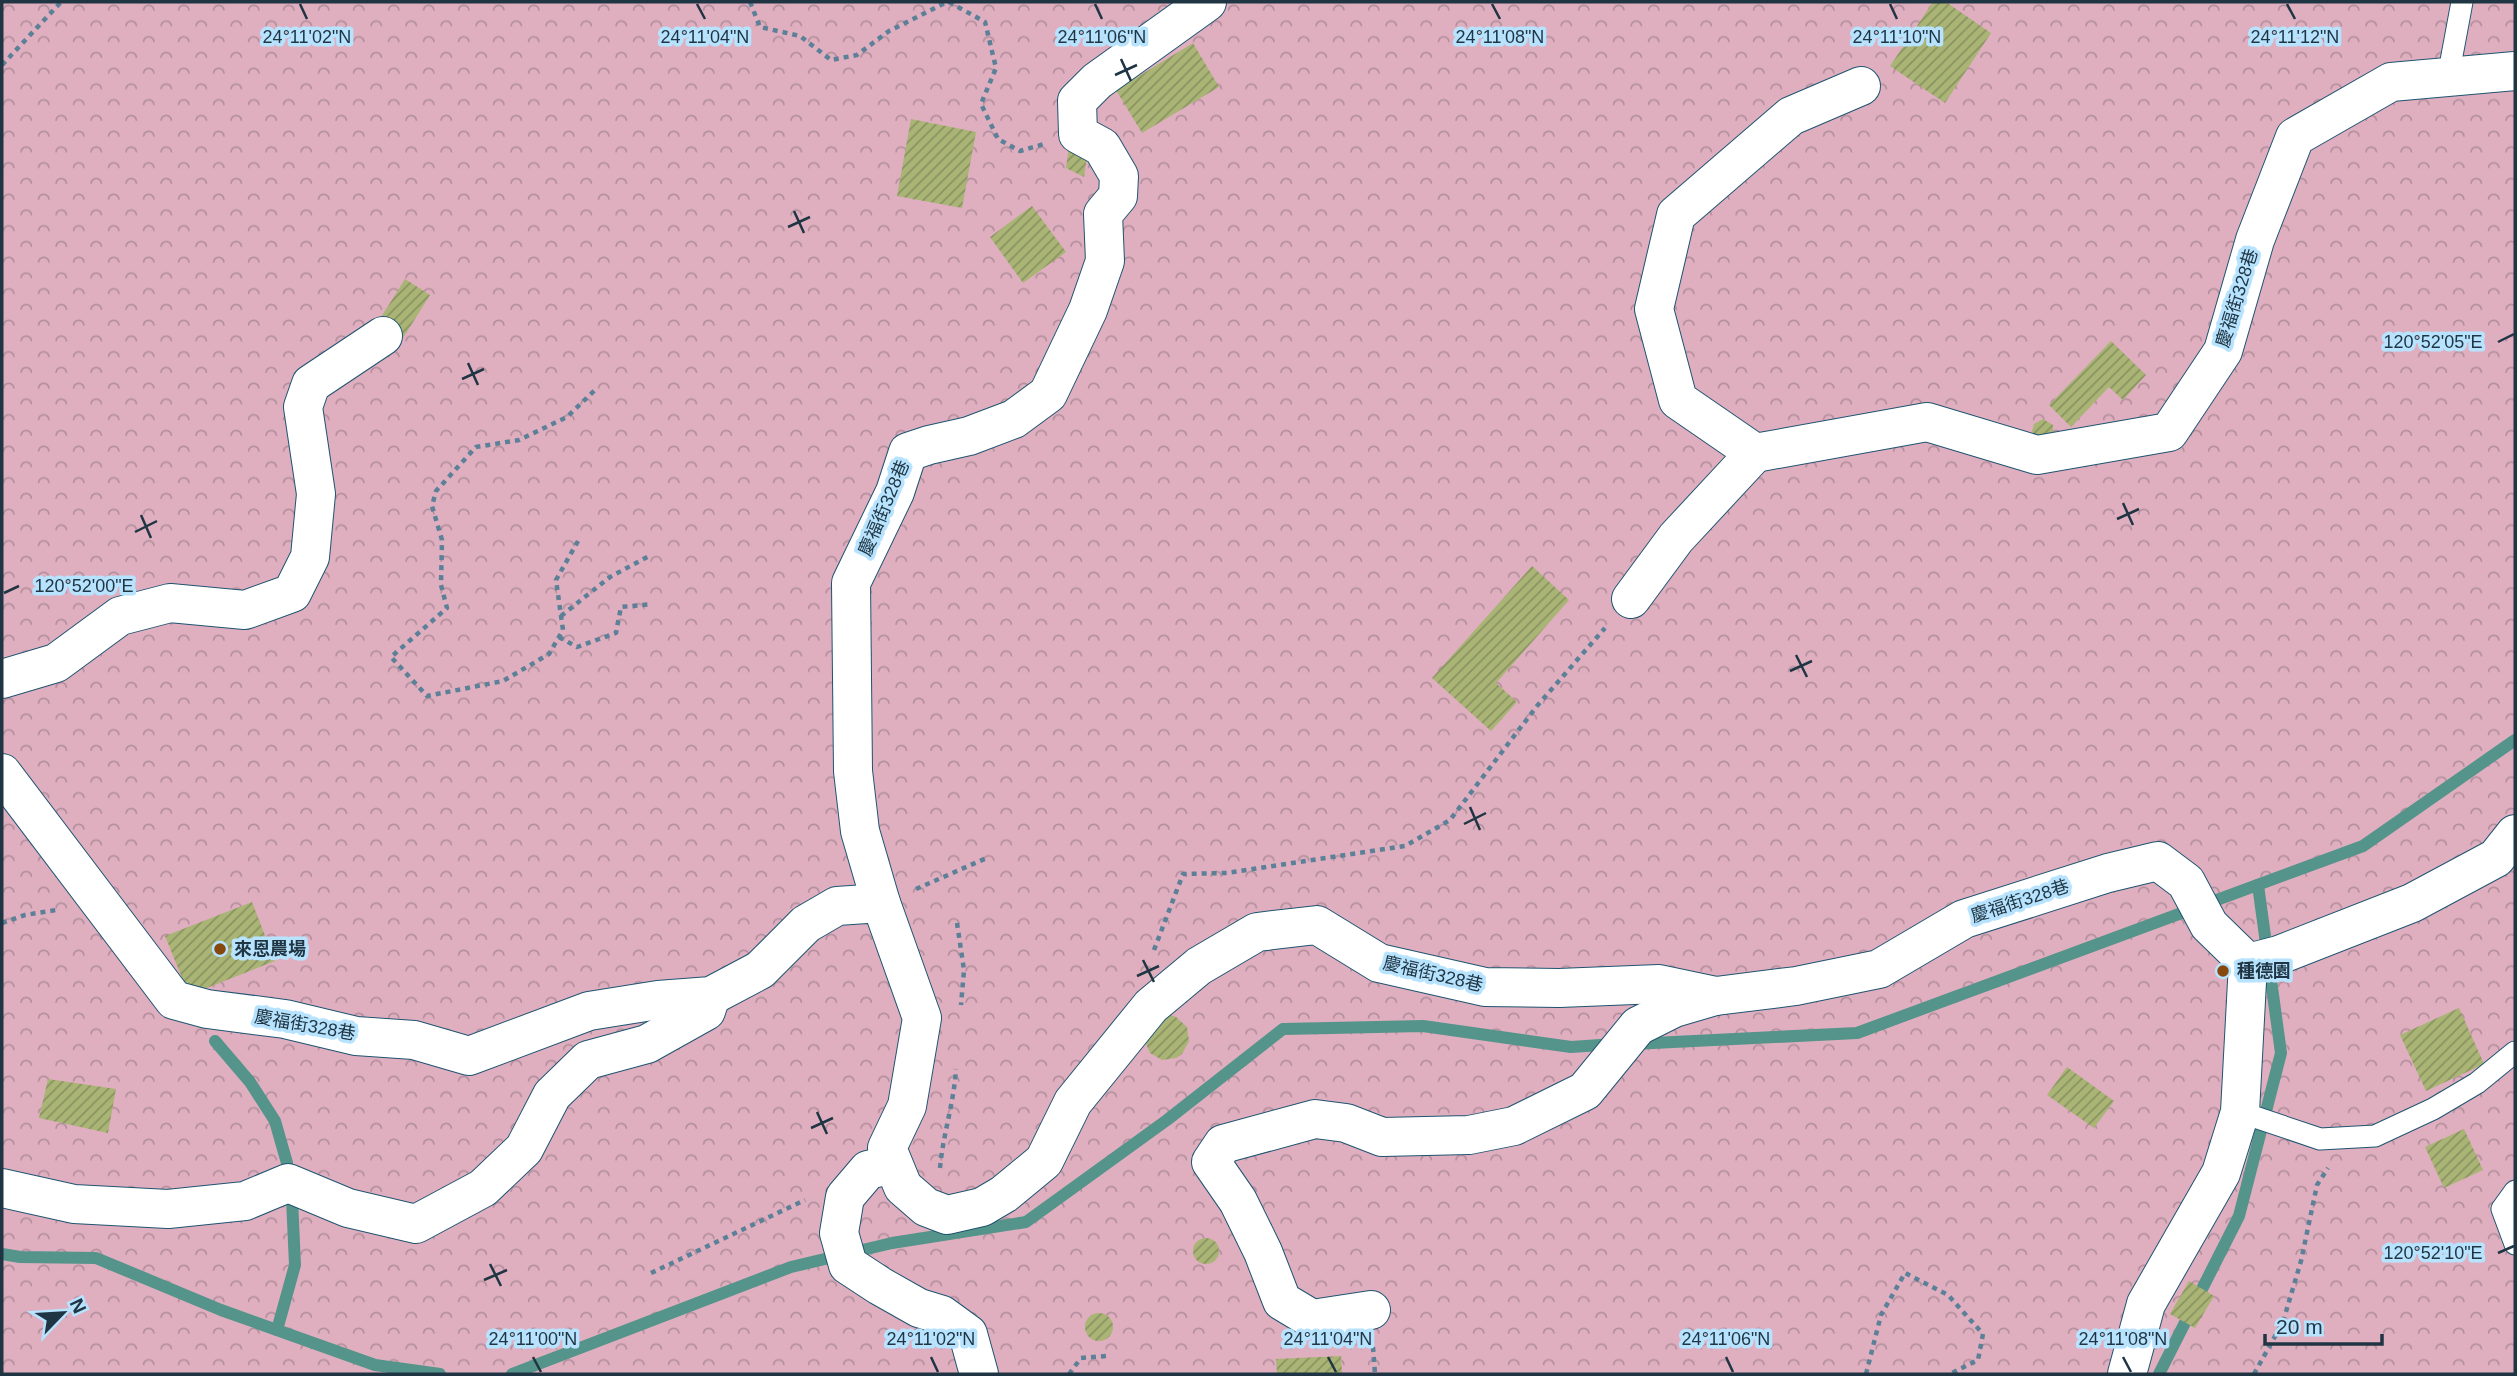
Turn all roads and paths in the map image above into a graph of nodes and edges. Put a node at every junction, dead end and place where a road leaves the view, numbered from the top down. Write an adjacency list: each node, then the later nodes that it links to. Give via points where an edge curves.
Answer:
1 (61, 2): 6 (path)
2 (750, 2): 3 (path, via 760,27 800,36 831,60 857,55 889,31)
3 (948, 2): 10 (path, via 985,22 996,68 981,104 998,139 1020,151)
4 (1207, 2): 10 (street, via 1077,101)
5 (2462, 2): 8 (lane)
6 (2, 65)
7 (2515, 71): 8 (street, 慶福街328巷)
8 (2448, 77): 13 (street, 慶福街328巷, via 2391,82 2295,137 2255,240 2223,351 2169,432 2037,455 1927,422)
9 (1861, 86): 13 (street, via 1791,116 1676,215 1654,309 1678,400)
10 (1078, 134): 25 (street, 慶福街328巷, via 1102,147 1119,176 1118,196 1103,214 1105,261 1088,310 1048,394 1014,419 908,453 895,492 851,583 853,771 860,831)
11 (383, 336): 20 (street, via 311,384 303,407 316,494 310,557 292,593 245,610 170,603 120,616 56,663)
12 (597, 388): 19 (path, via 567,417 519,440 476,447 436,491 432,506 442,540 441,585 447,608 391,657 427,696 503,681 549,654)
13 (1755, 453): 16 (street, via 1676,538)
14 (578, 541): 18 (path, via 556,580)
15 (649, 555): 18 (path, via 610,577)
16 (1631, 598): 24 (path, via 1537,706 1450,820 1405,846)
17 (652, 604): 19 (path, via 621,607 616,633 577,647)
18 (561, 616): 19 (path)
19 (559, 637)
20 (2, 679)
21 (2, 773): 26 (street, 慶福街328巷)
22 (2515, 834): 28 (street, via 2496,858 2412,903)
23 (989, 858): 25 (path)
24 (1227, 873)
25 (881, 903): 29 (street, 慶福街328巷, via 837,906 806,924 760,970); 34 (street, 慶福街328巷, via 922,1018 907,1106 887,1148)
26 (102, 904): 27 (path, via 25,915); 29 (street, 慶福街328巷, via 174,1000 356,1036 414,1040 469,1056 589,1011)
27 (2, 923)
28 (2261, 959): 30 (street, 慶福街328巷, via 2209,925 2186,882 2158,861 1964,919 1879,969); 32 (street)
29 (710, 996): 35 (street, 慶福街328巷, via 706,1012 647,1044 588,1060 552,1095 524,1149 483,1188 416,1224 348,1208 288,1183 245,1201 167,1209 74,1204)
30 (1716, 996): 34 (street, 慶福街328巷, via 1659,984 1485,987 1379,963 1317,925 1257,932 1199,966 1151,1006 1073,1102 1044,1161 1004,1194 982,1207 947,1215 926,1208 903,1187); 40 (street, via 1674,1008 1638,1026 1586,1091 1514,1126 1469,1135 1382,1137 1346,1123 1315,1119 1223,1144 1211,1162 1243,1211 1282,1301 1312,1319)
31 (2514, 1056): 33 (lane, via 2432,1109 2375,1136)
32 (2242, 1113): 33 (lane, via 2320,1139); 46 (street, via 2221,1172 2147,1304)
33 (2347, 1137): 47 (path, via 2317,1185 2283,1322)
34 (893, 1164): 42 (street, via 868,1170 845,1197 844,1249 880,1286 942,1315 968,1334)
35 (2, 1188)
36 (2515, 1191): 38 (lane, via 2502,1209)
37 (808, 1199): 39 (path)
38 (2515, 1244)
39 (651, 1273)
40 (1371, 1310)
41 (1106, 1356): 43 (path, via 1081,1358)
42 (979, 1374)
43 (1069, 1374)
44 (1866, 1374): 45 (path, via 1881,1315 1905,1273 1948,1295 1983,1334 1978,1360)
45 (1950, 1374)
46 (2127, 1374)
47 (2254, 1374)

